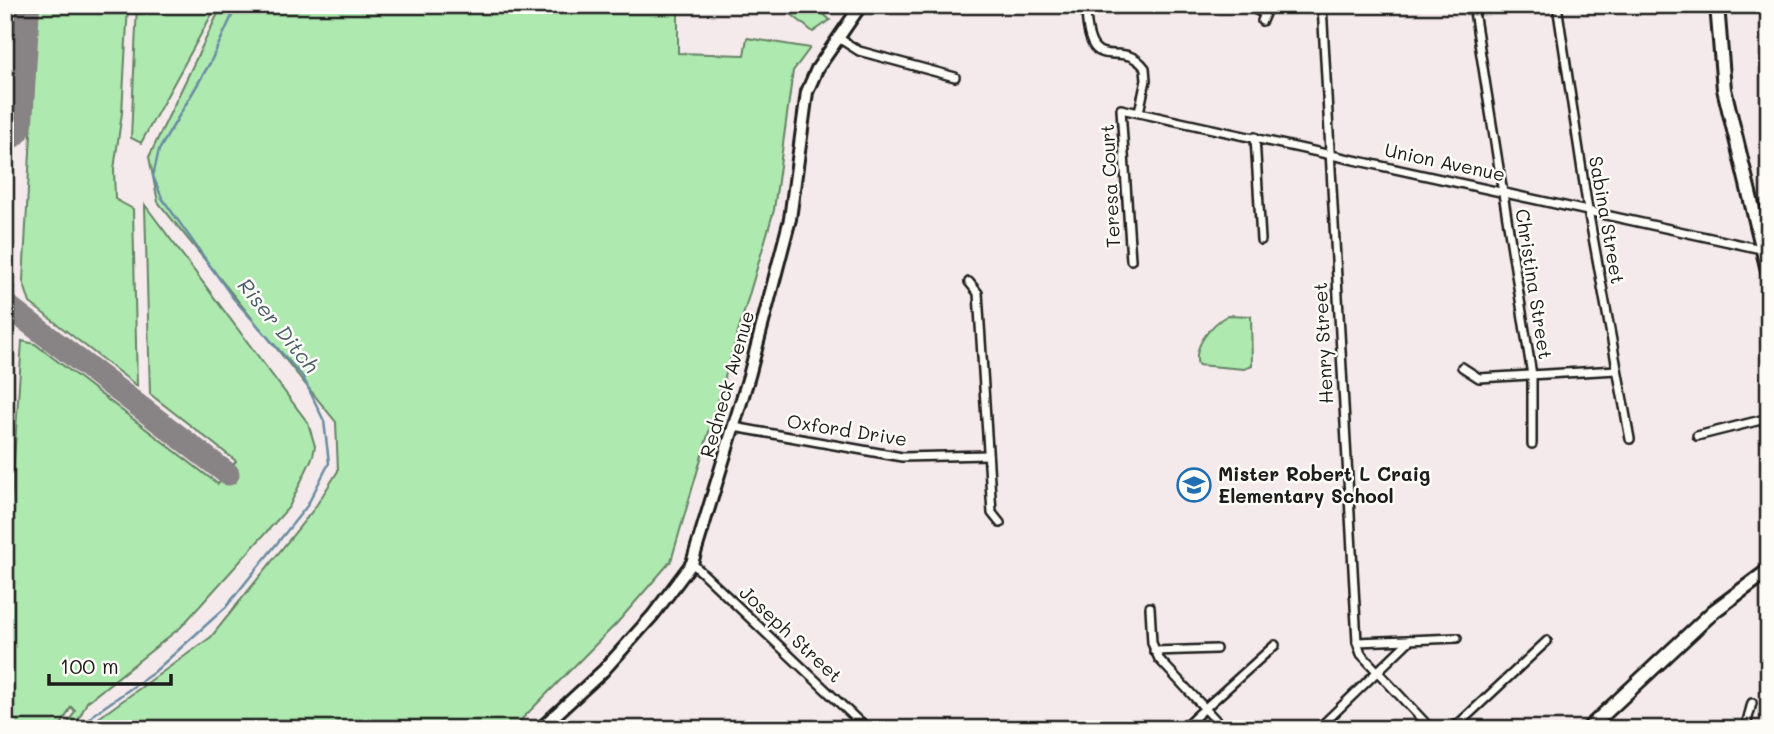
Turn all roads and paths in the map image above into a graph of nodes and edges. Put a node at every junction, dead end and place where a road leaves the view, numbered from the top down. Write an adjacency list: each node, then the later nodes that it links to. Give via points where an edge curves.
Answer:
1 (861, 5): 9 (street, Redneck Avenue)
2 (1086, 5): 12 (street, via 1087,34 1093,46 1136,60 1145,68)
3 (1245, 5): 8 (street, via 1265,13)
4 (1322, 5): 14 (street, Henry Street)
5 (1473, 5): 15 (street, Christina Street)
6 (1557, 5): 16 (street, Sabina Street)
7 (1717, 5): 18 (main road, via 1724,89)
8 (1262, 21)
9 (837, 37): 10 (street, via 859,51); 26 (street, Redneck Avenue, via 807,92 790,219)
10 (955, 77)
11 (1121, 109): 12 (street, Union Avenue); 19 (street, Teresa Court)
12 (1139, 113): 13 (street, Union Avenue)
13 (1255, 138): 14 (street, Union Avenue); 17 (street)
14 (1332, 154): 15 (street, Union Avenue); 38 (street, Henry Street)
15 (1504, 191): 16 (street, Union Avenue); 24 (street, Christina Street)
16 (1588, 210): 18 (street, Union Avenue); 23 (street, Sabina Street)
17 (1261, 240)
18 (1765, 248): 20 (main road)
19 (1131, 260)
20 (1769, 275)
21 (969, 282): 30 (street, via 978,293)
22 (1462, 367): 24 (street, via 1479,378)
23 (1617, 370): 24 (street); 28 (street, Sabina Street)
24 (1532, 375): 29 (street, Christina Street)
25 (1769, 418): 27 (street)
26 (734, 427): 30 (street, Oxford Drive, via 902,457); 32 (street, Redneck Avenue)
27 (1697, 436)
28 (1630, 439)
29 (1532, 444)
30 (988, 455): 31 (street, via 992,513)
31 (1000, 523)
32 (692, 564): 45 (street, Redneck Avenue, via 603,671); 46 (street, Joseph Street)
33 (1769, 569): 52 (main road)
34 (1150, 607): 41 (street)
35 (1457, 638): 36 (street)
36 (1410, 640): 38 (street); 42 (street)
37 (1547, 640): 51 (street)
38 (1357, 642): 42 (street, Henry Street)
39 (1275, 645): 44 (street)
40 (1216, 649): 41 (street)
41 (1154, 651): 44 (street)
42 (1377, 672): 49 (street); 50 (street, Henry Street)
43 (1752, 703): 53 (street)
44 (1205, 708): 47 (street); 48 (street)
45 (540, 729)
46 (867, 729)
47 (1182, 729)
48 (1224, 729)
49 (1318, 729)
50 (1431, 729)
51 (1453, 729)
52 (1588, 729)
53 (1745, 729)

